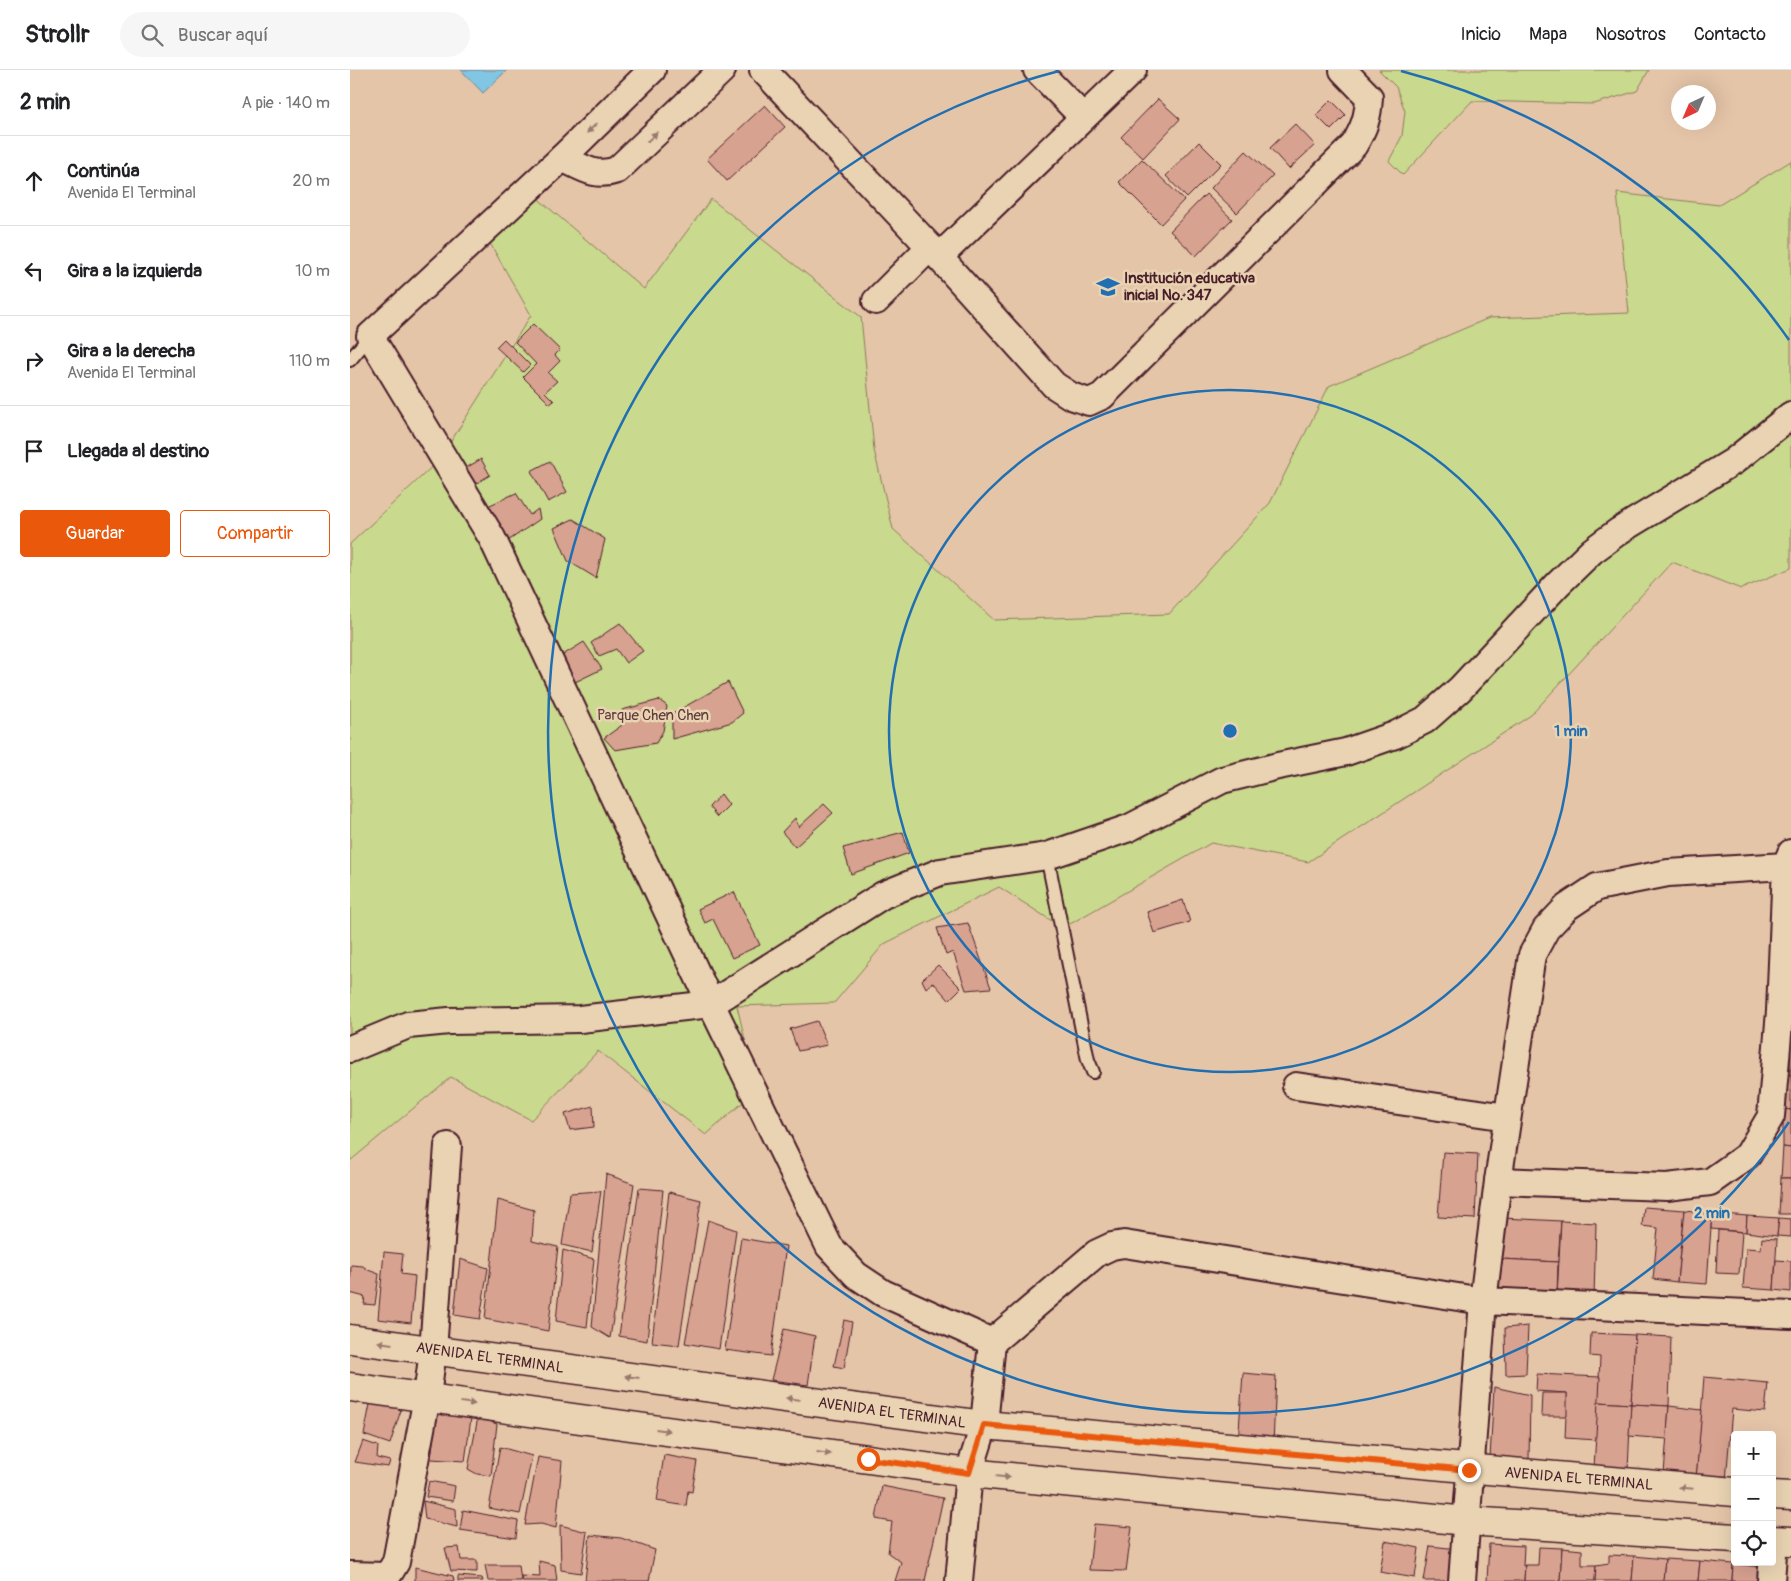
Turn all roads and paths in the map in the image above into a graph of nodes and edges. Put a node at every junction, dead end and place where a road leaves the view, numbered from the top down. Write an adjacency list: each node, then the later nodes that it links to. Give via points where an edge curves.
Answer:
1 (652, 70): 8 (street, one-way to 8)
2 (722, 70): 8 (street, one-way to 2, via 599,174 617,170)
3 (762, 70): 9 (street)
4 (1037, 70): 7 (street)
5 (1133, 70): 7 (street)
6 (1343, 70): 9 (street, via 1369,97 1365,126 1354,145 1102,396 1089,402 1054,385)
7 (1083, 117): 9 (street)
8 (562, 158): 11 (street)
9 (935, 252): 10 (street)
10 (876, 301)
11 (370, 336): 12 (lane); 16 (street, via 492,538)
12 (350, 360)
13 (1791, 415): 14 (street, via 1734,461 1592,551 1460,689 1425,720 1395,735 1346,752 1222,780 1129,828)
14 (1047, 856): 16 (street, via 940,872 882,895); 18 (lane)
15 (1788, 860): 20 (street, via 1668,873 1597,887 1568,907 1546,929 1532,955); 22 (street, via 1771,1116 1748,1155 1710,1182 1667,1187)
16 (711, 1004): 17 (street, via 580,1019 449,1020 408,1025); 26 (street, via 829,1246 856,1274 883,1294)
17 (350, 1049)
18 (1093, 1072)
19 (1296, 1086): 20 (street)
20 (1508, 1118): 22 (street)
21 (448, 1146): 27 (street)
22 (1498, 1181): 23 (street)
23 (1483, 1301): 24 (street); 26 (street, via 1124,1244 1097,1253); 31 (street)
24 (1791, 1315)
25 (350, 1338): 27 (street, AVENIDA EL TERMINAL, one-way to 25)
26 (992, 1342): 30 (street)
27 (433, 1350): 29 (street); 30 (street, AVENIDA EL TERMINAL, one-way to 27)
28 (350, 1387): 29 (street)
29 (427, 1397): 32 (street, one-way to 32); 40 (street, via 396,1562)
30 (984, 1425): 31 (street, AVENIDA EL TERMINAL); 32 (street)
31 (1469, 1470): 33 (street, AVENIDA EL TERMINAL, one-way to 31); 36 (street)
32 (969, 1473): 36 (street, one-way to 36); 41 (street)
33 (1731, 1492)
34 (1776, 1495): 35 (street)
35 (1791, 1496)
36 (1467, 1521): 37 (street); 42 (street)
37 (1731, 1538)
38 (1779, 1541): 43 (street)
39 (350, 1575): 40 (street)
40 (387, 1578)
41 (959, 1581)
42 (1462, 1581)
43 (1771, 1581)

